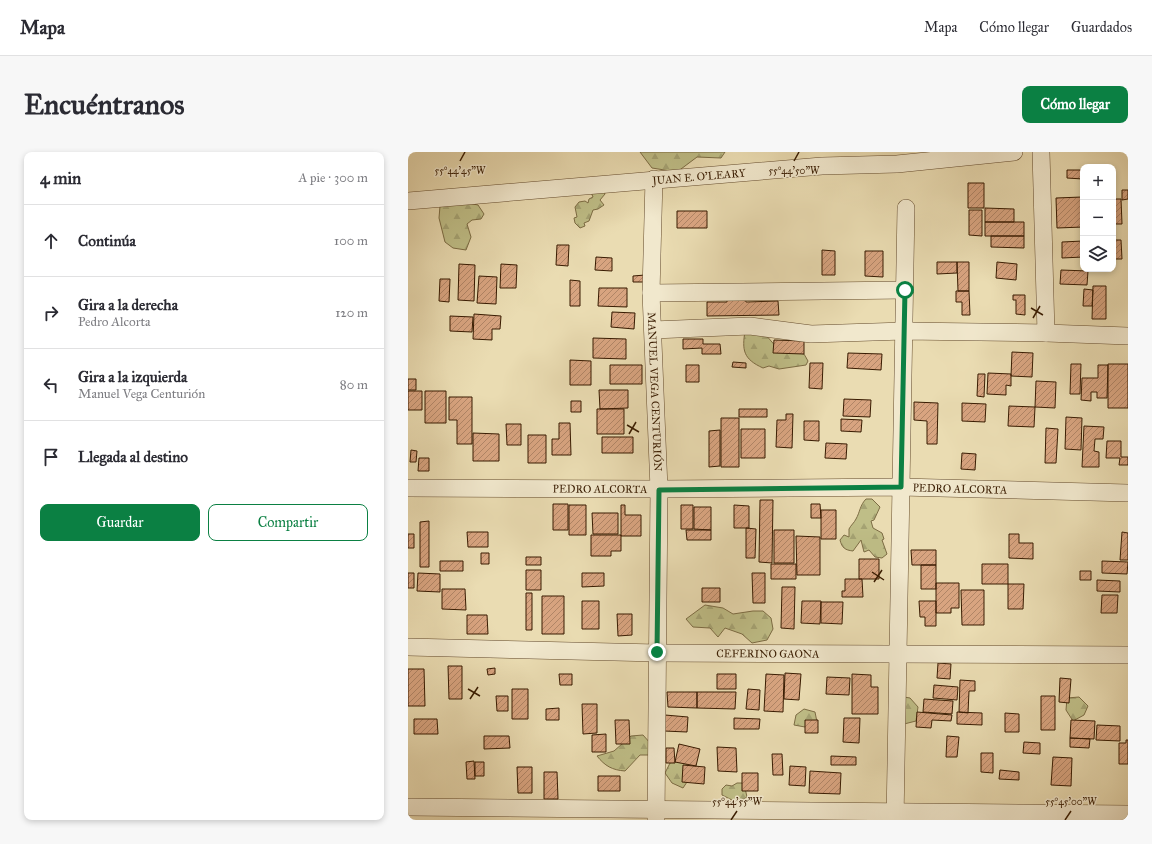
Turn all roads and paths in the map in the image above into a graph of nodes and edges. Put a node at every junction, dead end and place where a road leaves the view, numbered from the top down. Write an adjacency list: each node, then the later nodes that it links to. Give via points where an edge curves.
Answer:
1 (1014, 152): 3 (street, JUAN E. O'LEARY, via 897,164 822,166)
2 (1041, 152): 10 (street)
3 (654, 179): 4 (street, JUAN E. O'LEARY); 7 (street, MANUEL VEGA CENTURIÓN)
4 (408, 201)
5 (906, 208): 6 (street)
6 (905, 290): 7 (street); 9 (street)
7 (651, 293): 8 (street, MANUEL VEGA CENTURIÓN)
8 (653, 330): 9 (street, via 750,326 812,334); 14 (street, MANUEL VEGA CENTURIÓN)
9 (904, 331): 10 (street); 12 (street)
10 (1046, 333): 11 (street)
11 (1128, 336)
12 (901, 487): 14 (street, PEDRO ALCORTA); 15 (street, PEDRO ALCORTA); 18 (street)
13 (408, 488): 14 (street, PEDRO ALCORTA)
14 (659, 490): 17 (street, MANUEL VEGA CENTURIÓN)
15 (1128, 492)
16 (408, 647): 17 (street, CEFERINO GAONA)
17 (657, 652): 18 (street, CEFERINO GAONA); 22 (street, MANUEL VEGA CENTURIÓN)
18 (898, 653): 19 (street, CEFERINO GAONA); 23 (street)
19 (1128, 655)
20 (408, 807): 22 (street)
21 (1128, 814): 23 (street)
22 (656, 815): 23 (street)
23 (896, 816)

